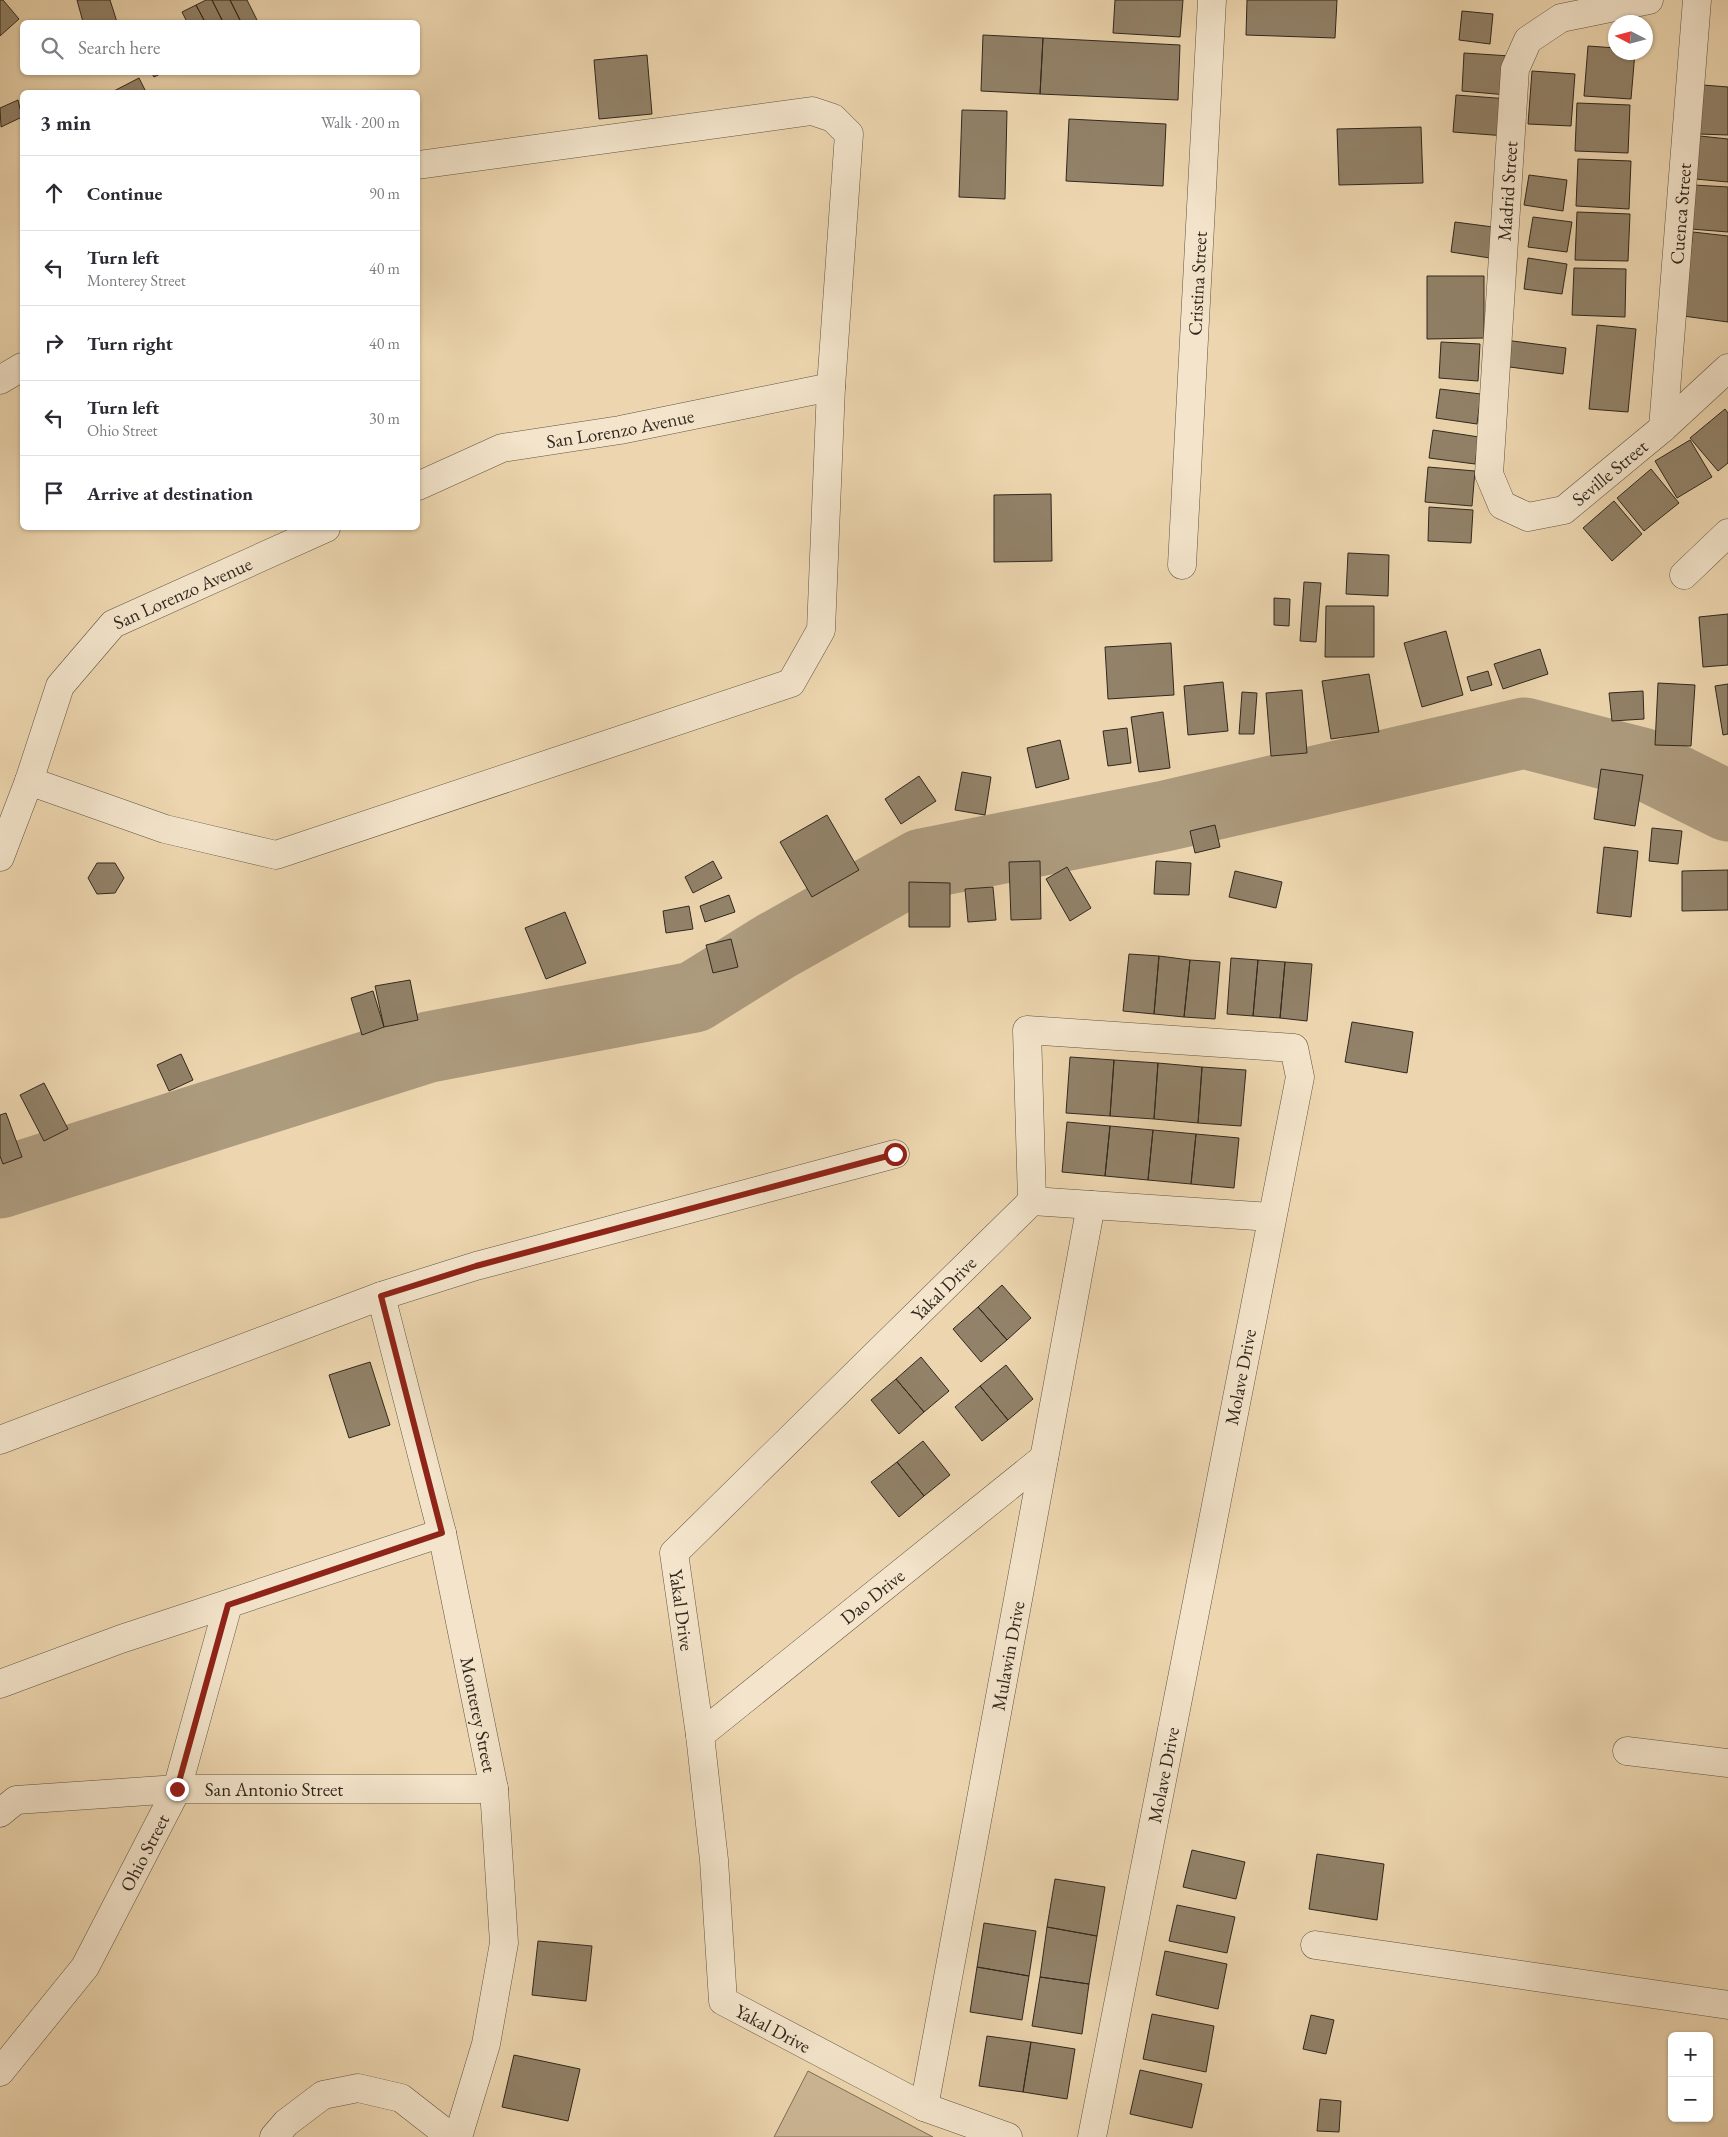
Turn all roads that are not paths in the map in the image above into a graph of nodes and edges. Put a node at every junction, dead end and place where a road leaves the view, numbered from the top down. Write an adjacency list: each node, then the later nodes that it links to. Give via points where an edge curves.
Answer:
1 (1212, 0): 14 (street, Cristina Street)
2 (1649, 0): 10 (street, Madrid Street, via 1561,18 1528,40 1515,69)
3 (1697, 0): 9 (street, Cuenca Street)
4 (420, 165): 8 (street, via 812,111 833,118 849,134)
5 (20, 368): 7 (street)
6 (1728, 368): 9 (street, Seville Street)
7 (0, 380)
8 (831, 387): 11 (street, San Lorenzo Avenue, via 620,430 502,448); 16 (street, via 821,630 791,683 276,855 165,829)
9 (1663, 428): 10 (street, Seville Street, via 1564,510 1528,517 1502,505)
10 (1489, 474)
11 (420, 485)
12 (322, 530): 16 (street, San Lorenzo Avenue, via 112,624 60,686)
13 (1728, 533): 15 (street)
14 (1182, 565)
15 (1684, 575)
16 (29, 781): 17 (street, San Lorenzo Avenue)
17 (0, 857)
18 (895, 1154): 22 (street, via 476,1266)
19 (1032, 1201): 20 (street); 21 (street, Molave Drive, via 1027,1030 1294,1048 1300,1077); 28 (street, Yakal Drive, via 674,1552)
20 (1091, 1205): 21 (street); 24 (street, Mulawin Drive)
21 (1271, 1217): 42 (street, Molave Drive)
22 (381, 1296): 23 (street); 25 (street, Monterey Street)
23 (0, 1440)
24 (1044, 1458): 28 (street, Dao Drive); 37 (street, Mulawin Drive)
25 (442, 1533): 26 (street); 31 (street, Monterey Street)
26 (228, 1605): 27 (street, via 121,1638); 32 (street, Ohio Street)
27 (0, 1684)
28 (700, 1735): 37 (street, Yakal Drive, via 714,1860 723,2001)
29 (1627, 1751): 30 (street)
30 (1728, 1763)
31 (494, 1788): 32 (street, San Antonio Street); 40 (street, Monterey Street, via 504,1943 486,2044)
32 (177, 1789): 33 (street, San Antonio Street, via 16,1800); 36 (street, Ohio Street, via 85,1967)
33 (0, 1813)
34 (1315, 1945): 35 (street)
35 (1728, 2005)
36 (0, 2072)
37 (924, 2107): 41 (street, Yakal Drive)
38 (274, 2137): 39 (street, via 286,2123 323,2095 358,2088 401,2098)
39 (452, 2137)
40 (458, 2137)
41 (1008, 2137)
42 (1092, 2137)

